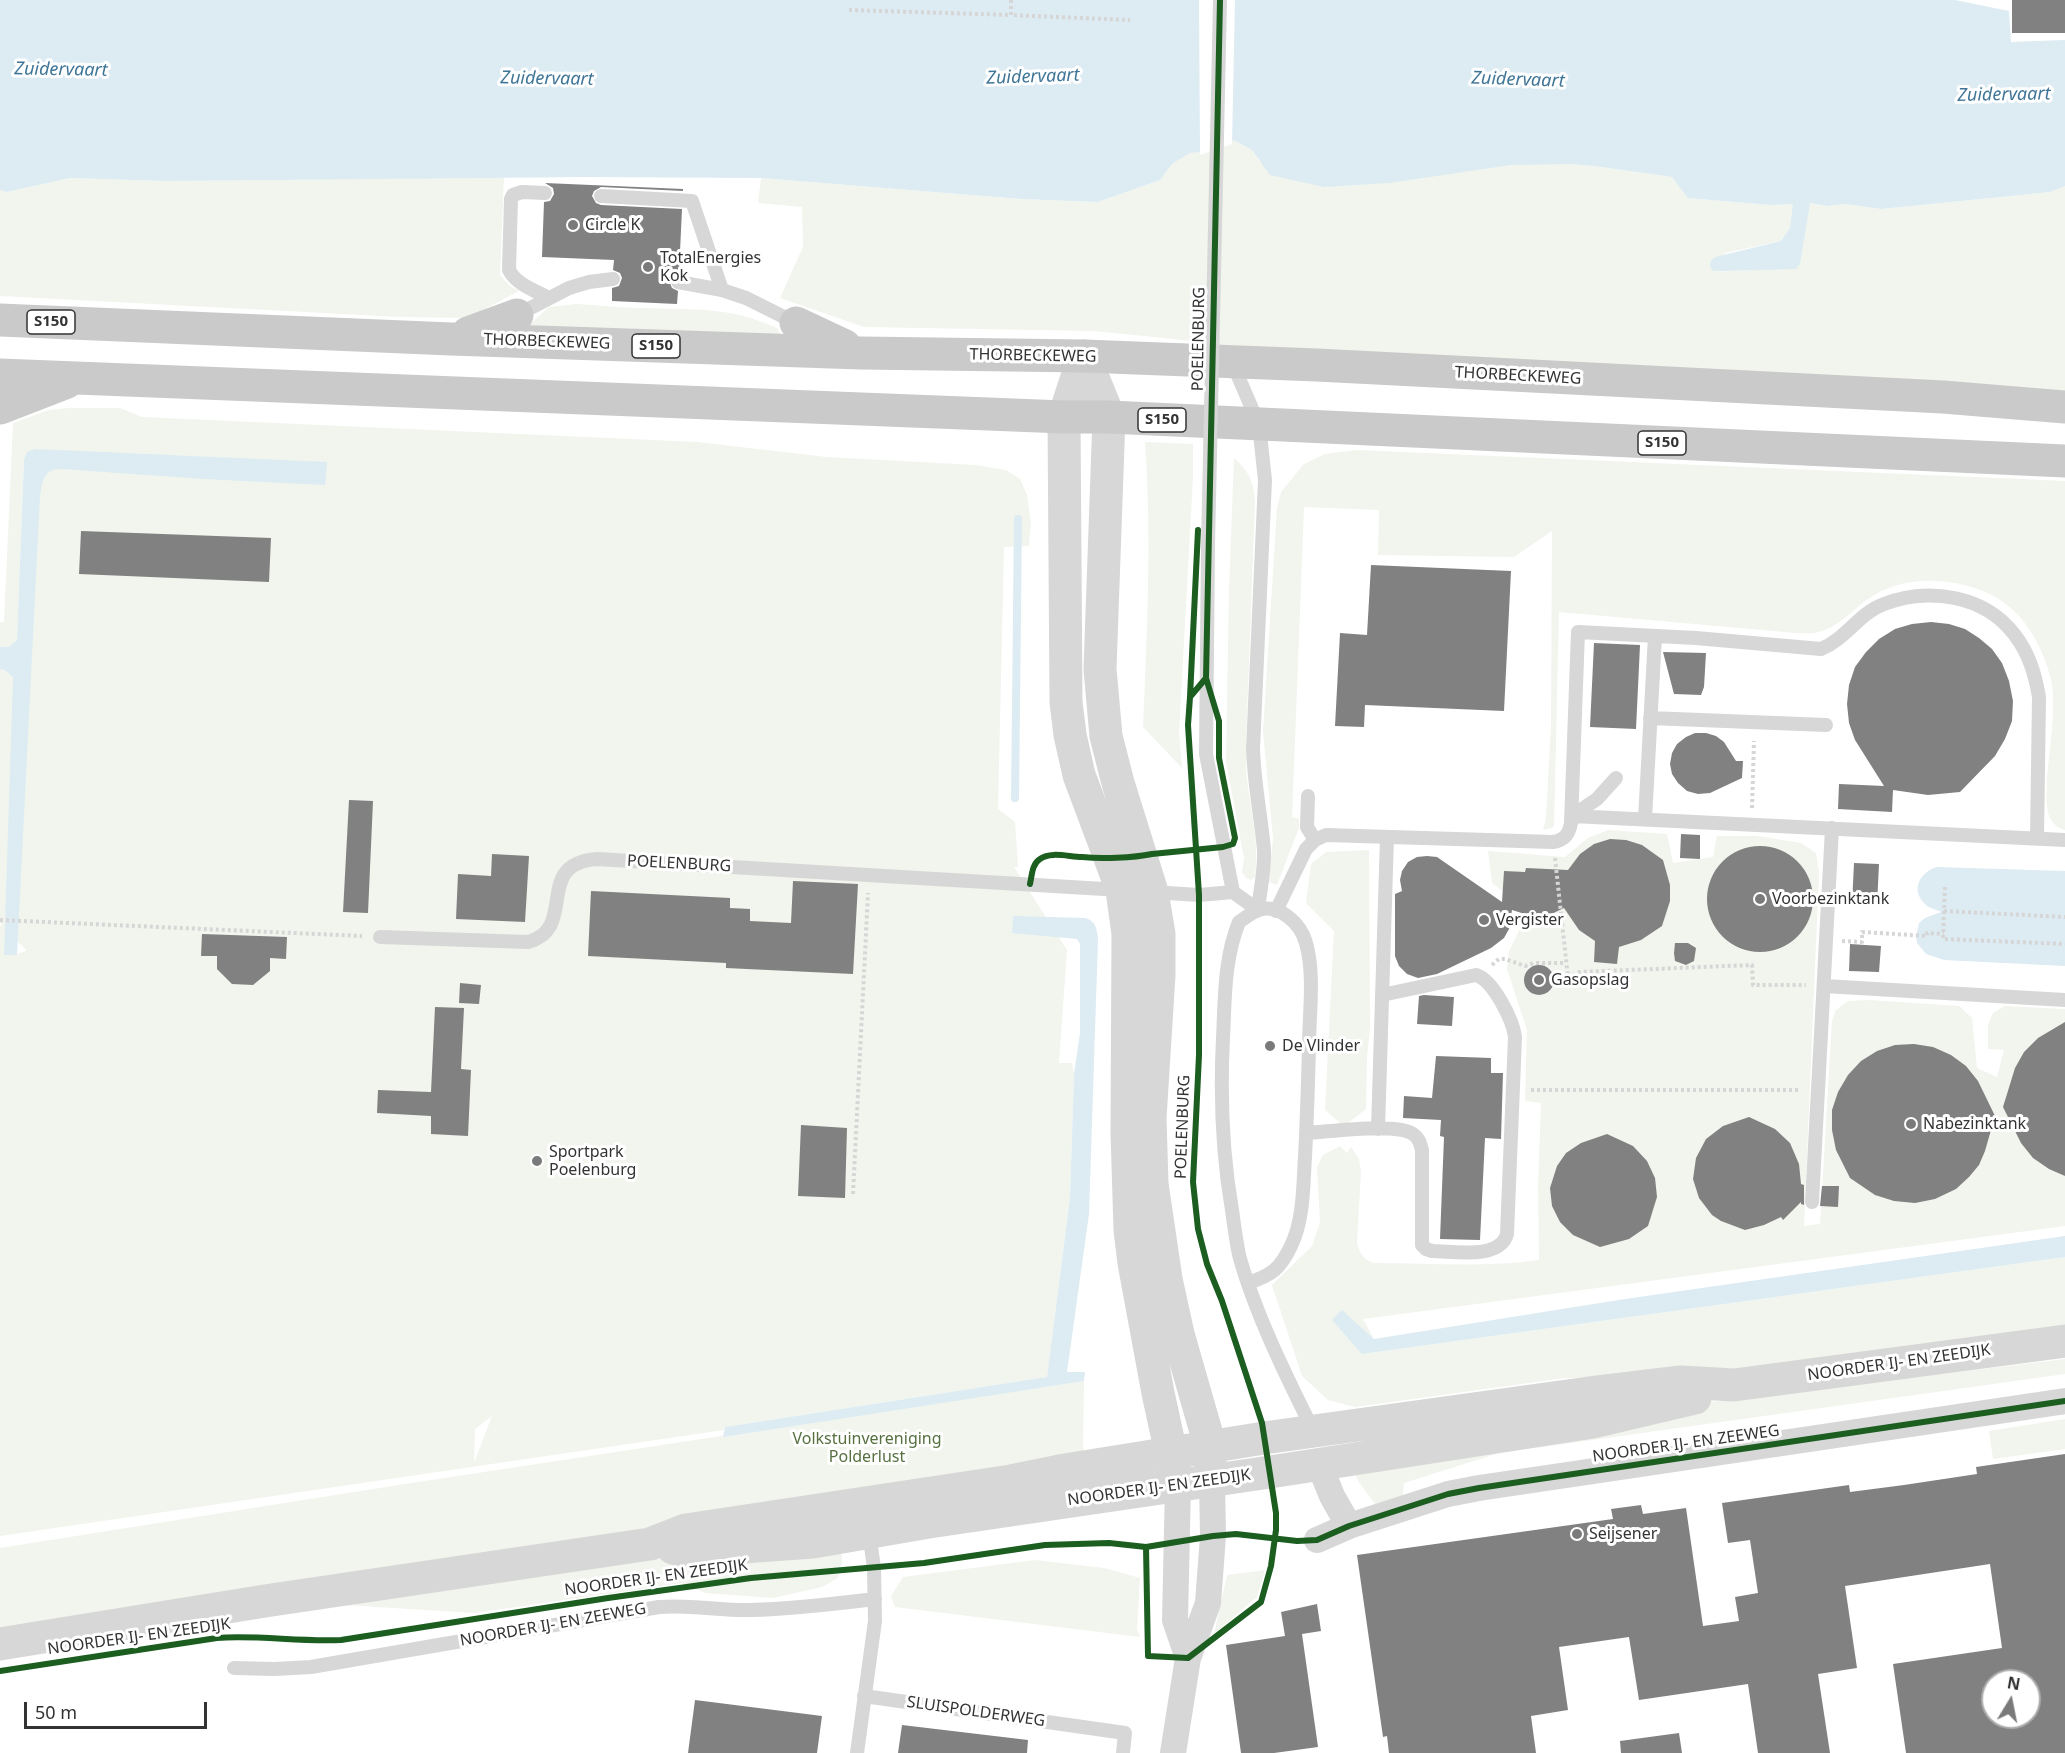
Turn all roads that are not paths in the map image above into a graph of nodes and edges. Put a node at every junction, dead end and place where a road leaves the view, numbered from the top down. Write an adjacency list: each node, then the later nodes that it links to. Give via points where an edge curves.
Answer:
1 (1220, 0): 38 (lane, POELENBURG, bridge, via 1206,754)
2 (545, 194): 7 (lane, via 522,192 511,199 509,270 522,284)
3 (601, 196): 6 (lane, via 692,201)
4 (613, 279): 7 (lane, THORBECKEWEG, via 589,282)
5 (678, 282): 6 (lane)
6 (722, 290): 10 (lane)
7 (549, 298): 8 (lane, THORBECKEWEG)
8 (517, 315): 11 (main road)
9 (0, 320): 11 (main road, THORBECKEWEG / S150)
10 (796, 323): 12 (main road)
11 (451, 339): 12 (main road, THORBECKEWEG / S150)
12 (861, 353): 13 (main road, THORBECKEWEG / S150)
13 (1084, 356): 14 (main road, THORBECKEWEG / S150); 19 (street, POELENBURG); 20 (street, POELENBURG)
14 (1232, 362): 17 (main road, THORBECKEWEG / S150); 21 (lane, POELENBURG)
15 (0, 375): 16 (main road, S150)
16 (77, 378): 18 (main road); 19 (main road, S150)
17 (2065, 407)
18 (0, 408)
19 (1064, 417): 20 (main road, S150); 37 (street, POELENBURG, via 1066,702 1079,775)
20 (1109, 417): 21 (main road, S150); 37 (street, POELENBURG, via 1100,669 1106,736)
21 (1259, 425): 22 (main road, S150); 39 (lane, POELENBURG, via 1265,480 1253,749 1264,851)
22 (2065, 461)
23 (1655, 636): 24 (lane); 30 (lane, via 1578,632); 34 (lane, via 1821,649 1883,604 1927,595 1950,596 1971,603 2014,633 2035,674 2039,697)
24 (1650, 718): 25 (lane); 26 (lane)
25 (1826, 724)
26 (1649, 740): 27 (lane); 31 (lane)
27 (1638, 753)
28 (1616, 778): 30 (lane, via 1597,799)
29 (1308, 796): 35 (lane, via 1307,827)
30 (1572, 816): 31 (lane); 33 (lane, via 1568,834 1553,842)
31 (1645, 819): 32 (lane)
32 (1832, 828): 34 (lane); 42 (lane)
33 (1387, 837): 35 (lane, via 1326,836); 43 (lane)
34 (2037, 838): 36 (lane)
35 (1316, 840): 40 (lane, via 1306,849)
36 (2065, 840)
37 (1137, 891): 38 (lane, POELENBURG, via 1199,895); 41 (lane, POELENBURG, via 597,859 584,860 564,873 549,929 539,939 528,942); 51 (street, POELENBURG, via 1159,934 1150,1118 1152,1184 1166,1279); 53 (street, POELENBURG, via 1128,934 1130,1230)
38 (1233, 892): 39 (lane)
39 (1258, 910): 40 (lane); 48 (lane, via 1239,922 1228,958 1222,1056 1221,1123 1226,1172)
40 (1276, 911): 46 (lane, via 1299,927 1309,958)
41 (380, 937)
42 (1824, 985): 44 (lane); 47 (lane)
43 (1382, 995): 45 (lane); 45 (lane, via 1480,976 1508,1012 1514,1026 1505,1242 1486,1251 1426,1249 1421,1238 1419,1138 1401,1130)
44 (2065, 1000)
45 (1378, 1129): 46 (lane)
46 (1306, 1133): 48 (lane, via 1303,1201 1292,1244 1281,1266 1267,1277)
47 (1812, 1202)
48 (1248, 1283): 52 (lane)
49 (2065, 1341): 52 (street, NOORDER IJ- EN ZEEDIJK, via 1734,1385 1687,1401 1593,1422)
50 (2065, 1401): 57 (street, NOORDER IJ- EN ZEEWEG, via 1479,1488)
51 (1207, 1447): 52 (street, NOORDER IJ- EN ZEEDIJK); 53 (street, NOORDER IJ- EN ZEEDIJK); 54 (street, POELENBURG)
52 (1316, 1447): 54 (street, NOORDER IJ- EN ZEEDIJK); 57 (street, via 1332,1496)
53 (1171, 1453): 55 (street, POELENBURG); 56 (street, NOORDER IJ- EN ZEEDIJK, via 1011,1481)
54 (1212, 1480): 55 (street, NOORDER IJ- EN ZEEDIJK); 61 (street, via 1214,1536 1208,1603)
55 (1178, 1485): 56 (street, NOORDER IJ- EN ZEEDIJK); 61 (street, via 1175,1620)
56 (867, 1518): 59 (lane); 60 (street, NOORDER IJ- EN ZEEDIJK, via 686,1530 650,1544)
57 (1349, 1526): 58 (street, NOORDER IJ- EN ZEEWEG)
58 (1317, 1540)
59 (875, 1599): 62 (lane, NOORDER IJ- EN ZEEWEG, via 749,1610 659,1607 311,1667); 63 (lane)
60 (0, 1644)
61 (1188, 1658): 66 (street)
62 (234, 1668)
63 (864, 1696): 64 (lane); 65 (lane, SLUISPOLDERWEG, via 1125,1733)
64 (857, 1753)
65 (1123, 1753)
66 (1173, 1753)

